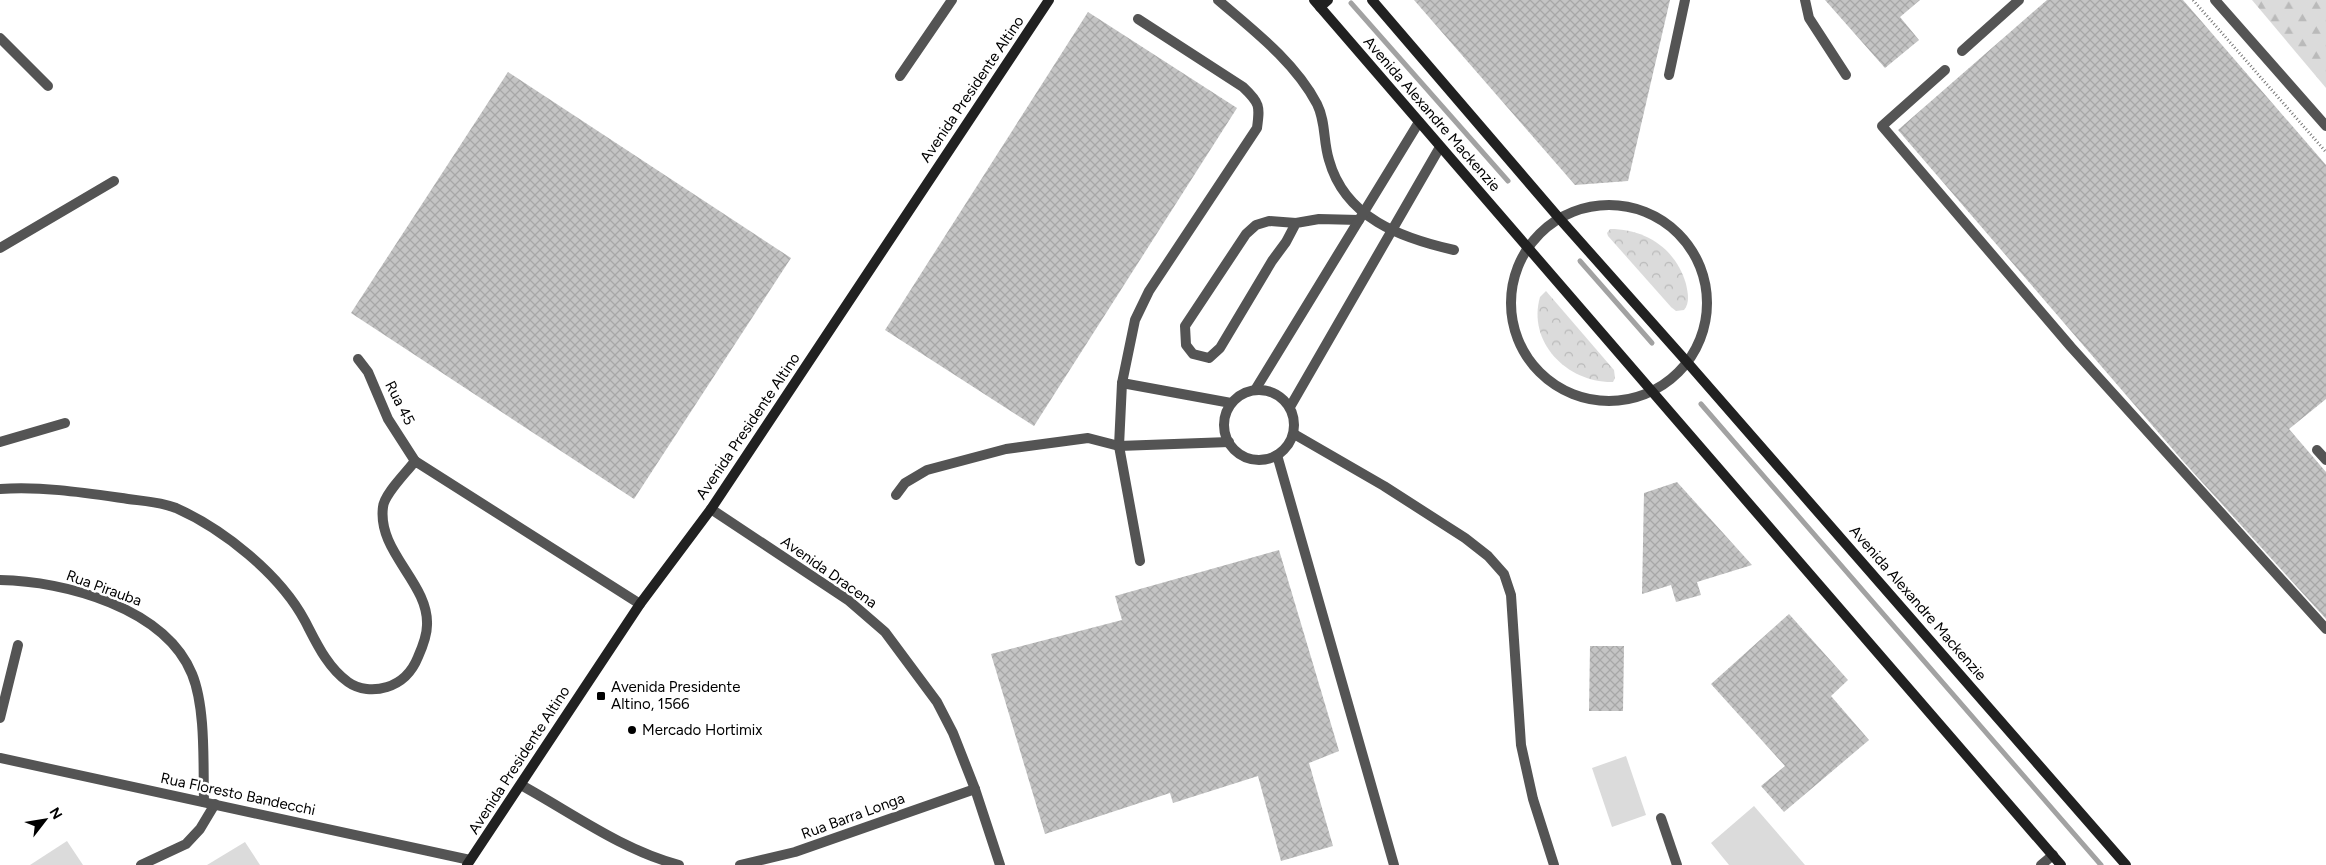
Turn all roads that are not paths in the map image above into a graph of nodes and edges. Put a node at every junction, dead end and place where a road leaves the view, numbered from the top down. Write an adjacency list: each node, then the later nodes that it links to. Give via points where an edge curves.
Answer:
1 (952, 0): 15 (street)
2 (1049, 0): 47 (street, Avenida Presidente Altino)
3 (1218, 0): 22 (street, via 1269,46 1306,87 1318,106 1334,178)
4 (1372, 0): 23 (street, Avenida Alexandre Mackenzie)
5 (1684, 0): 16 (street)
6 (1805, 0): 14 (street, via 1809,18)
7 (2019, 0): 12 (street)
8 (2214, 0): 19 (street)
9 (1321, 2): 18 (street, Avenida Alexandre Mackenzie)
10 (1138, 20): 31 (street, via 1243,87 1260,107 1257,128 1148,291 1136,320)
11 (0, 38): 17 (street)
12 (1962, 50)
13 (1945, 70): 51 (street, via 1882,126 2071,347)
14 (1846, 75)
15 (900, 76)
16 (1669, 76)
17 (48, 86)
18 (1419, 122): 20 (street, Avenida Alexandre Mackenzie); 22 (street)
19 (2326, 126)
20 (1440, 147): 25 (street); 27 (street, Avenida Alexandre Mackenzie)
21 (114, 182): 26 (street)
22 (1361, 216): 24 (street); 25 (street); 32 (street)
23 (1559, 218): 27 (street, via 1541,231); 30 (street, Avenida Alexandre Mackenzie); 30 (street, via 1593,206 1623,206 1652,215 1682,237 1698,263 1706,292 1703,329)
24 (1296, 224): 24 (street, via 1269,221 1256,225 1246,234 1185,326 1186,345 1193,354 1209,358 1220,348)
25 (1392, 231): 28 (street, via 1415,241); 35 (street)
26 (0, 248)
27 (1527, 248): 33 (street, Avenida Alexandre Mackenzie); 33 (street, via 1514,278 1511,312 1523,350 1540,372 1561,388 1586,398 1613,401)
28 (1454, 250)
29 (358, 359): 44 (street, Rua 45, via 368,372 388,419)
30 (1687, 362): 33 (street, via 1672,378); 71 (street, Avenida Alexandre Mackenzie)
31 (1122, 383): 34 (street); 40 (street)
32 (1254, 390): 34 (street); 35 (street, via 1268,390 1281,396)
33 (1652, 391): 60 (street, Avenida Alexandre Mackenzie)
34 (1231, 403): 39 (street, via 1225,416 1224,430)
35 (1290, 407): 37 (street)
36 (66, 423): 38 (street)
37 (1294, 434): 42 (street, via 1288,446); 67 (street, via 1465,538 1504,574 1511,595 1522,745 1533,799)
38 (0, 442)
39 (1229, 442): 40 (street); 42 (street, via 1238,453 1250,459 1264,460)
40 (1119, 446): 46 (street, via 1088,438 1006,449 927,470 905,483); 48 (street)
41 (2317, 450): 43 (street)
42 (1277, 455): 66 (street)
43 (2326, 460)
44 (415, 461): 45 (street, via 383,505 382,522 391,547 425,607 427,625 414,666 399,683 379,690 358,688 343,678 320,649 279,583 202,522 174,508 151,502 86,493); 50 (street)
45 (0, 489)
46 (896, 495)
47 (711, 509): 50 (street, Avenida Presidente Altino); 56 (street, Avenida Dracena, via 848,600 885,632 937,702)
48 (1140, 561)
49 (0, 580): 57 (street, Rua Pirauba, via 46,584 85,594 149,622 166,635 184,657 197,690)
50 (640, 604): 55 (street, Avenida Presidente Altino)
51 (2326, 628)
52 (18, 645): 53 (street)
53 (0, 718)
54 (0, 758): 57 (street, Rua Floresto Bandecchi)
55 (521, 784): 61 (street, Avenida Presidente Altino); 63 (street, via 625,844)
56 (975, 789): 64 (street, Rua Barra Longa, via 795,852); 65 (street, Avenida Dracena)
57 (204, 802): 58 (street, Rua Floresto Bandecchi)
58 (215, 804): 61 (street, Rua Floresto Bandecchi); 62 (street, via 200,829 186,844)
59 (1661, 818): 68 (street)
60 (2053, 855): 69 (street); 70 (street, Avenida Alexandre Mackenzie)
61 (469, 863)
62 (141, 865)
63 (679, 865)
64 (740, 865)
65 (1000, 865)
66 (1394, 865)
67 (1554, 865)
68 (1677, 865)
69 (2041, 865)
70 (2061, 865)
71 (2126, 865)

